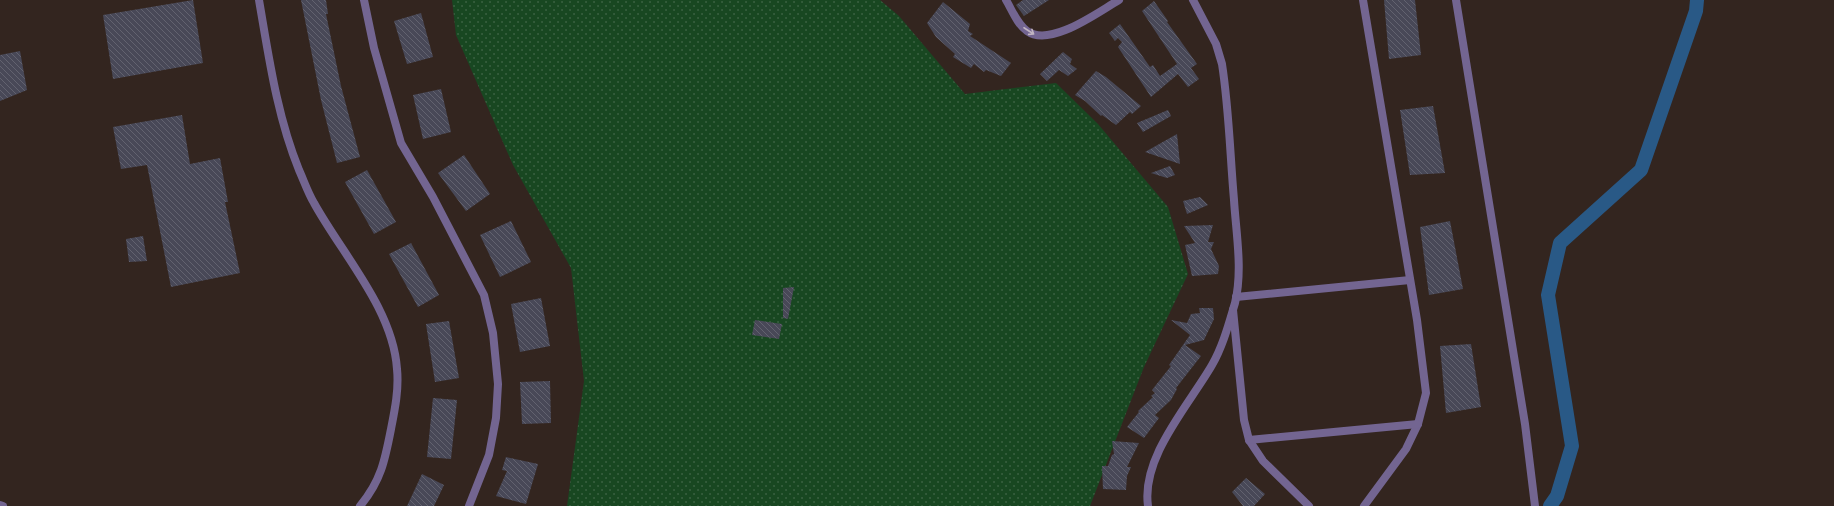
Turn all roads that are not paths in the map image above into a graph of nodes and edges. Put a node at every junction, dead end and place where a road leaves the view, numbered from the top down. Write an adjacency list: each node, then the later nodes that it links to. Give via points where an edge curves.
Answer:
1 (259, 0): 13 (street, via 276,94 292,152 313,202 376,306 389,334 397,368 396,406 385,458 376,484)
2 (364, 0): 14 (street, via 374,48 401,143 433,197 484,295 493,333 498,384 496,418 489,454)
3 (1006, 0): 4 (street, one-way to 4, via 1020,25 1037,36 1064,30)
4 (1120, 0)
5 (1193, 0): 9 (street, via 1216,44 1223,71 1236,233)
6 (1363, 0): 8 (street)
7 (1456, 0): 18 (street, via 1525,424)
8 (1410, 280): 9 (street); 11 (street, via 1426,393)
9 (1236, 297): 10 (street)
10 (1233, 307): 12 (street, via 1244,420); 15 (street, via 1222,345 1184,408 1153,467 1147,483)
11 (1418, 424): 12 (street); 17 (street, via 1406,449)
12 (1249, 440): 16 (street, via 1263,461)
13 (360, 506)
14 (469, 506)
15 (1148, 506)
16 (1309, 506)
17 (1364, 506)
18 (1535, 506)

